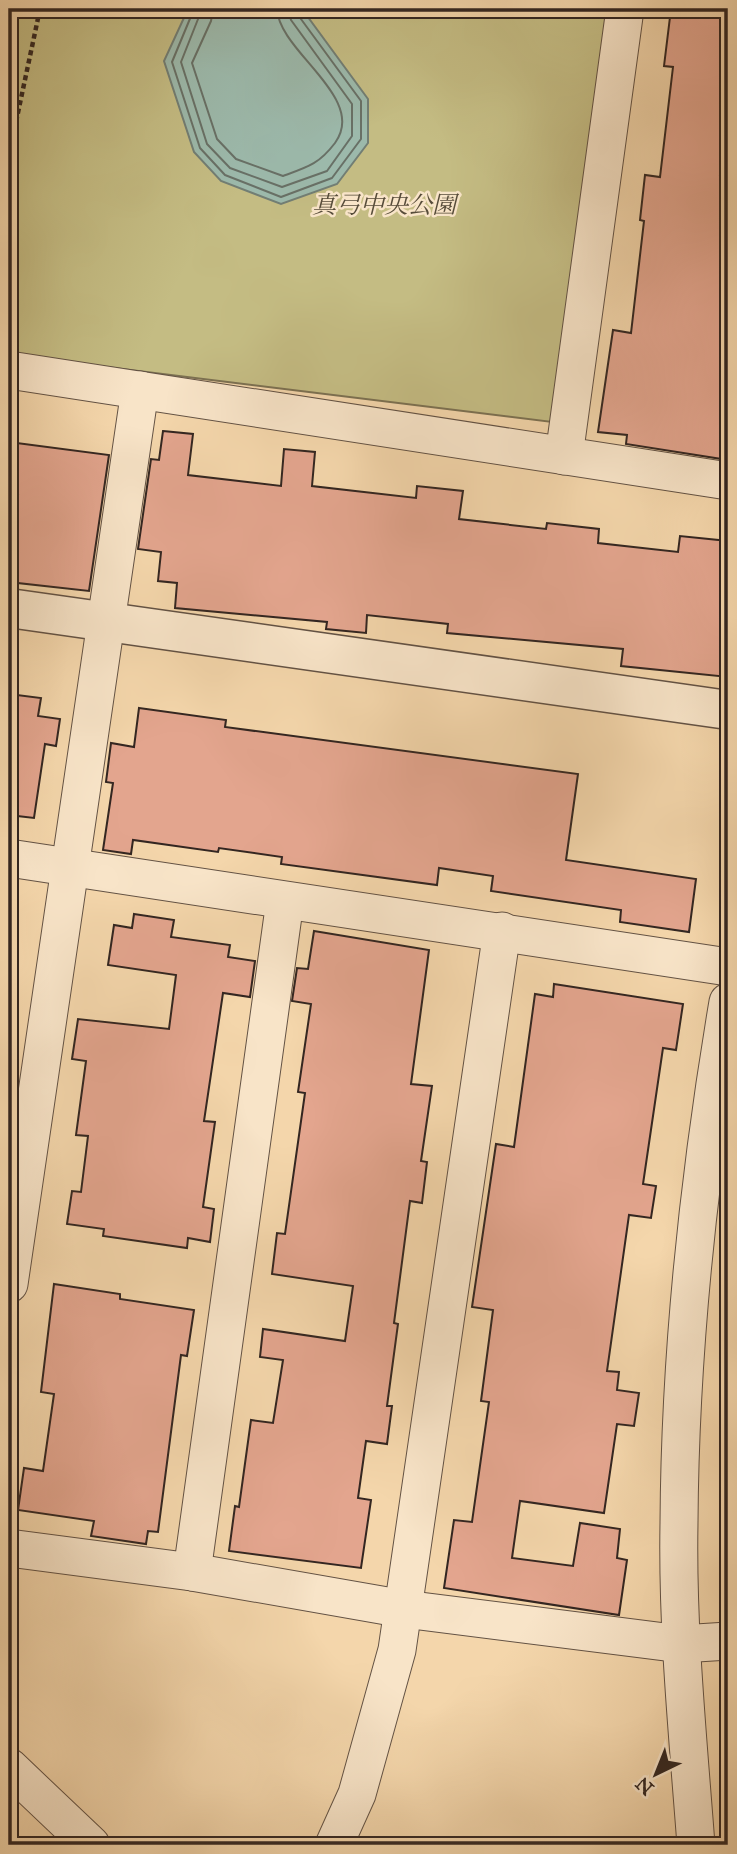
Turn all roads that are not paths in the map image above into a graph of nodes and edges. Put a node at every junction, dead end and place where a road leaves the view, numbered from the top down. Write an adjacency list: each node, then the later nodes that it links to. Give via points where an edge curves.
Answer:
1 (625, 9): 4 (street)
2 (9, 370): 3 (street)
3 (140, 390): 4 (street); 7 (street)
4 (564, 456): 5 (street)
5 (728, 481)
6 (9, 608): 7 (street)
7 (107, 622): 8 (street); 10 (street)
8 (728, 710)
9 (9, 858): 10 (street)
10 (70, 868): 11 (street); 15 (street)
11 (285, 901): 12 (street); 17 (street)
12 (502, 932): 13 (street); 18 (street)
13 (728, 967)
14 (728, 1002): 20 (street, via 692,1263 679,1499)
15 (9, 1284)
16 (9, 1548): 17 (street)
17 (192, 1572): 18 (street)
18 (404, 1609): 20 (street); 23 (street, via 357,1794)
19 (728, 1641): 20 (street)
20 (681, 1644): 24 (street)
21 (9, 1767): 22 (street)
22 (91, 1845)
23 (334, 1845)
24 (696, 1845)

